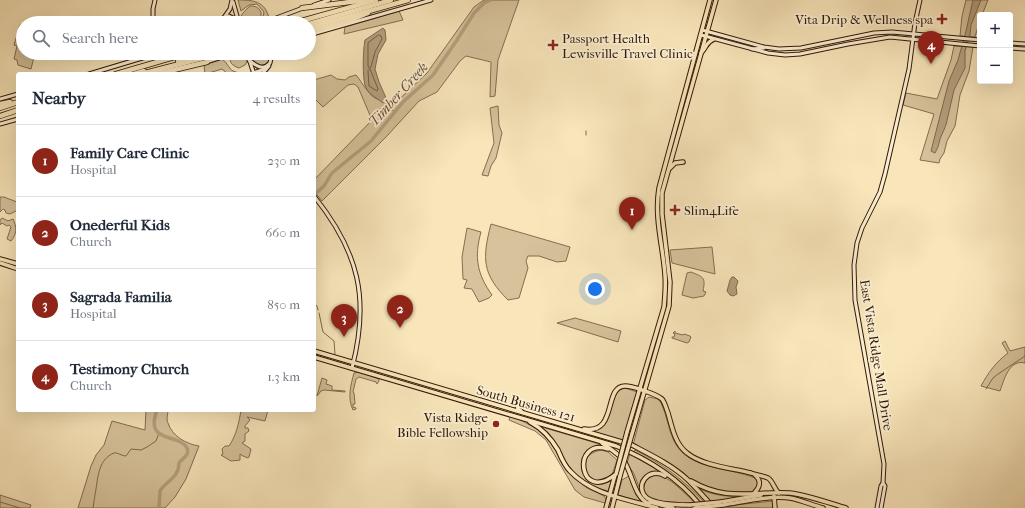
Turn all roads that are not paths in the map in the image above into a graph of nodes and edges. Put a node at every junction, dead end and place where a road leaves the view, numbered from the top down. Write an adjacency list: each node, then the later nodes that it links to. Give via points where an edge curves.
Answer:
1 (155, 0): 16 (main road)
2 (233, 0): 14 (main road); 15 (main road); 17 (main road)
3 (329, 0): 13 (main road)
4 (369, 0): 12 (highway)
5 (376, 0): 12 (highway)
6 (391, 0): 21 (highway)
7 (408, 0): 21 (highway)
8 (431, 0): 21 (main road, via 400,9)
9 (710, 0): 24 (main road)
10 (716, 0): 26 (main road)
11 (920, 0): 27 (main road, East Vista Ridge Mall Drive)
12 (352, 5): 13 (highway); 20 (highway)
13 (302, 8): 19 (main road)
14 (236, 11): 15 (main road); 18 (main road)
15 (225, 15)
16 (153, 16)
17 (237, 16)
18 (237, 16)
19 (282, 16)
20 (316, 16)
21 (346, 19): 22 (highway); 23 (highway); 25 (highway)
22 (316, 23)
23 (316, 26)
24 (702, 30): 26 (main road); 28 (main road)
25 (316, 31)
26 (707, 31): 29 (main road); 34 (main road)
27 (914, 34): 31 (main road, East Vista Ridge Mall Drive); 32 (main road); 38 (main road, via 874,33 798,49)
28 (701, 35): 29 (main road); 67 (main road)
29 (705, 36): 30 (main road); 42 (main road)
30 (714, 39): 36 (main road); 42 (main road, via 707,42)
31 (913, 39): 37 (main road); 40 (main road, via 882,38 788,55); 109 (main road, East Vista Ridge Mall Drive, via 909,70 885,174 880,192 860,233 854,265 856,300 884,464)
32 (977, 40)
33 (1013, 43): 35 (main road)
34 (754, 44): 36 (main road, via 748,47); 38 (main road)
35 (1025, 44)
36 (741, 46): 40 (main road)
37 (977, 46)
38 (770, 48): 40 (main road)
39 (1013, 48): 41 (main road)
40 (751, 49)
41 (1025, 49)
42 (700, 54): 69 (main road)
43 (136, 60): 56 (main road)
44 (157, 60): 54 (highway)
45 (164, 60): 54 (highway)
46 (181, 60): 58 (highway)
47 (195, 60): 59 (highway)
48 (214, 60): 53 (main road)
49 (250, 60): 62 (main road)
50 (251, 60): 51 (main road, via 256,66 264,68)
51 (271, 60)
52 (273, 60): 55 (main road)
53 (208, 62): 60 (highway); 61 (main road)
54 (141, 67): 57 (highway)
55 (268, 68): 63 (main road); 64 (main road)
56 (96, 72)
57 (123, 72)
58 (141, 72)
59 (149, 72)
60 (166, 72)
61 (173, 72)
62 (253, 72)
63 (256, 72)
64 (264, 72)
65 (16, 95): 66 (main road)
66 (0, 99)
67 (683, 100): 69 (main road); 88 (main road, via 660,179 658,227 666,294)
68 (16, 101): 71 (highway)
69 (687, 101): 78 (main road)
70 (16, 102): 72 (highway)
71 (0, 104)
72 (0, 108)
73 (16, 110): 74 (highway)
74 (0, 114)
75 (16, 120): 76 (main road)
76 (0, 124)
77 (683, 162): 78 (main road, via 672,166)
78 (668, 171): 88 (main road, via 661,208 670,282 669,306)
79 (316, 198): 86 (main road, via 342,235 351,254 358,282 361,303 360,328)
80 (0, 259): 82 (main road)
81 (0, 263): 83 (main road)
82 (16, 263)
83 (16, 268)
84 (316, 352): 86 (main road, South Business 121)
85 (316, 357): 86 (main road, South Business 121)
86 (353, 366): 87 (main road, South Business 121); 89 (main road, South Business 121)
87 (407, 379): 89 (main road); 93 (main road, South Business 121)
88 (645, 382): 90 (main road); 91 (main road); 92 (main road, via 648,390)
89 (405, 383): 94 (main road, South Business 121)
90 (631, 386): 91 (main road); 101 (main road, via 616,389 607,417 595,428 587,429)
91 (642, 390): 92 (main road); 96 (main road); 105 (main road, bridge)
92 (654, 395): 96 (main road, via 647,396); 106 (main road, via 664,402 676,438 686,453 707,463)
93 (474, 399): 94 (main road); 97 (main road, South Business 121)
94 (461, 400): 98 (main road, South Business 121)
95 (517, 406): 99 (main road)
96 (640, 406): 118 (main road, bridge)
97 (515, 411): 98 (main road); 99 (main road, South Business 121)
98 (502, 412): 100 (main road, South Business 121)
99 (525, 414): 101 (main road, South Business 121)
100 (520, 417): 102 (main road, South Business 121); 111 (main road, via 540,429 552,441 570,471 583,483)
101 (551, 421): 102 (main road); 108 (main road, South Business 121, via 632,445)
102 (540, 423): 103 (main road, South Business 121)
103 (598, 440): 104 (main road); 107 (main road, South Business 121, via 637,455)
104 (619, 456): 105 (main road, via 608,449 596,448 588,452 583,462 584,473 593,481 604,482); 117 (main road, via 631,474)
105 (616, 474): 114 (main road)
106 (754, 474): 110 (main road, via 770,479); 115 (main road, via 759,479 759,486)
107 (672, 478): 122 (main road, bridge, via 657,473 647,476 642,483 643,493 650,499 662,503); 131 (main road, South Business 121)
108 (688, 480): 115 (main road, via 719,493); 132 (main road, South Business 121)
109 (883, 483): 135 (main road, East Vista Ridge Mall Drive); 136 (main road, East Vista Ridge Mall Drive, via 885,486)
110 (772, 485): 112 (main road); 113 (main road)
111 (599, 491): 114 (main road); 125 (main road, via 606,498)
112 (774, 493): 113 (main road); 116 (main road); 120 (main road)
113 (779, 493): 124 (main road, via 797,494)
114 (610, 494): 118 (main road); 125 (main road)
115 (752, 494): 116 (main road)
116 (766, 494): 122 (main road)
117 (638, 495): 128 (main road, via 644,501); 129 (main road)
118 (615, 496): 119 (main road); 126 (main road)
119 (623, 498): 126 (main road, via 617,500); 127 (main road)
120 (774, 498): 121 (main road); 122 (main road); 123 (main road)
121 (782, 498): 123 (main road); 133 (main road, via 797,499)
122 (722, 503): 130 (main road, bridge)
123 (775, 506)
124 (833, 506): 134 (main road)
125 (606, 508)
126 (612, 508)
127 (657, 508)
128 (661, 508)
129 (673, 508)
130 (695, 508)
131 (702, 508)
132 (714, 508)
133 (823, 508)
134 (846, 508)
135 (876, 508)
136 (881, 508)

